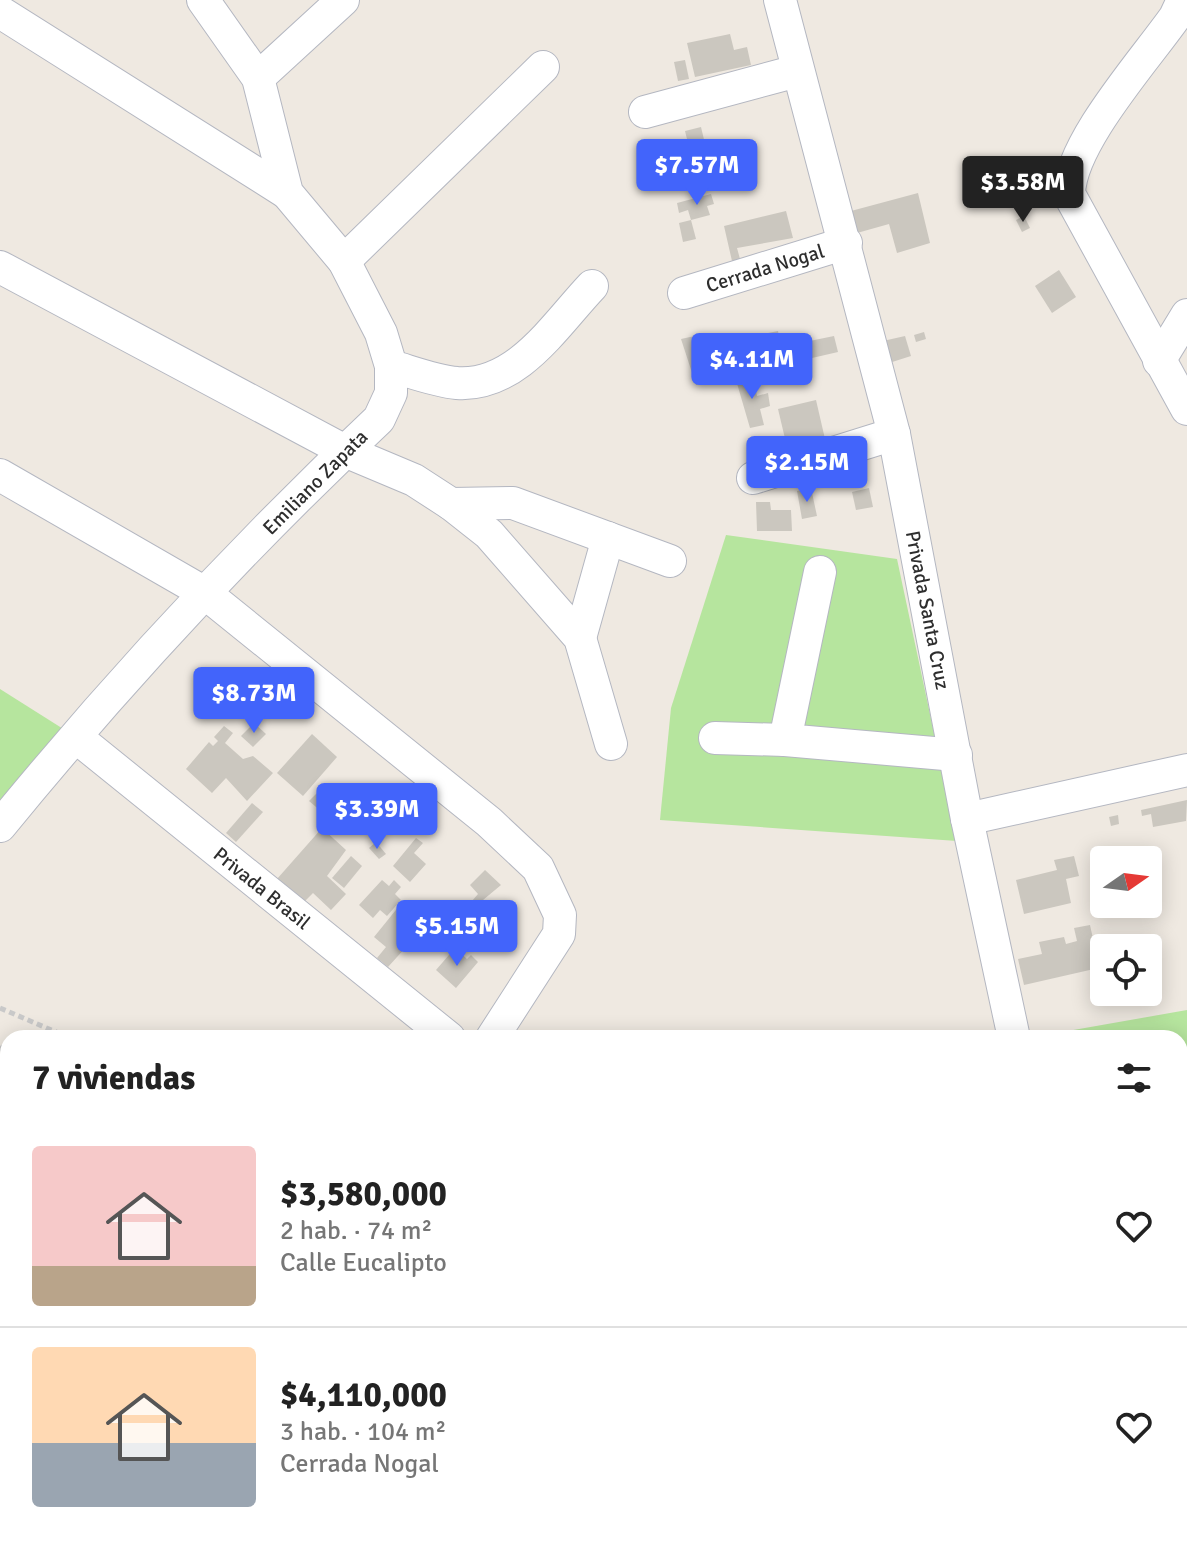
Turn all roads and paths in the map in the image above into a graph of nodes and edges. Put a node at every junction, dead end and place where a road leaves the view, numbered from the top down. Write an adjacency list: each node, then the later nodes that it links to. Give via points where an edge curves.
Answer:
1 (203, 0): 8 (street, Emiliano Zapata)
2 (343, 0): 8 (street)
3 (1183, 0): 17 (street, via 1084,143 1069,174 1069,194)
4 (783, 3): 7 (street, Privada Santa Cruz)
5 (0, 12): 10 (street)
6 (543, 67): 12 (street)
7 (797, 71): 9 (street); 11 (street, Privada Santa Cruz)
8 (258, 78): 10 (street, Emiliano Zapata)
9 (645, 112)
10 (287, 193): 12 (street, Emiliano Zapata)
11 (846, 243): 15 (street, Cerrada Nogal); 20 (street, Privada Santa Cruz)
12 (344, 261): 18 (street, Emiliano Zapata, via 381,333)
13 (0, 267): 21 (street)
14 (592, 286): 18 (street, via 518,365 498,377 454,383)
15 (684, 293)
16 (1187, 315): 17 (street)
17 (1159, 361): 19 (street)
18 (391, 366): 21 (street, Emiliano Zapata, via 391,393 379,419)
19 (1187, 409)
20 (894, 434): 23 (street); 34 (street, Privada Santa Cruz)
21 (345, 451): 24 (street, via 414,480); 28 (street, Emiliano Zapata)
22 (0, 475): 28 (street)
23 (753, 478)
24 (451, 504): 25 (street, via 513,503); 29 (street, via 489,534)
25 (608, 538): 26 (street); 29 (street)
26 (670, 561)
27 (820, 572): 32 (street)
28 (205, 593): 30 (street, Emiliano Zapata); 41 (street, via 489,822 538,868 560,915 559,934)
29 (580, 638): 33 (street)
30 (76, 737): 37 (street, Emiliano Zapata); 40 (street, Privada Brasil)
31 (715, 738): 32 (street)
32 (785, 740): 34 (street)
33 (611, 744)
34 (956, 755): 36 (street, Privada Santa Cruz)
35 (1187, 770): 36 (street)
36 (967, 819): 42 (street, Privada Santa Cruz)
37 (0, 826)
38 (0, 1008): 39 (path)
39 (51, 1030)
40 (439, 1030)
41 (497, 1030)
42 (1012, 1030)

